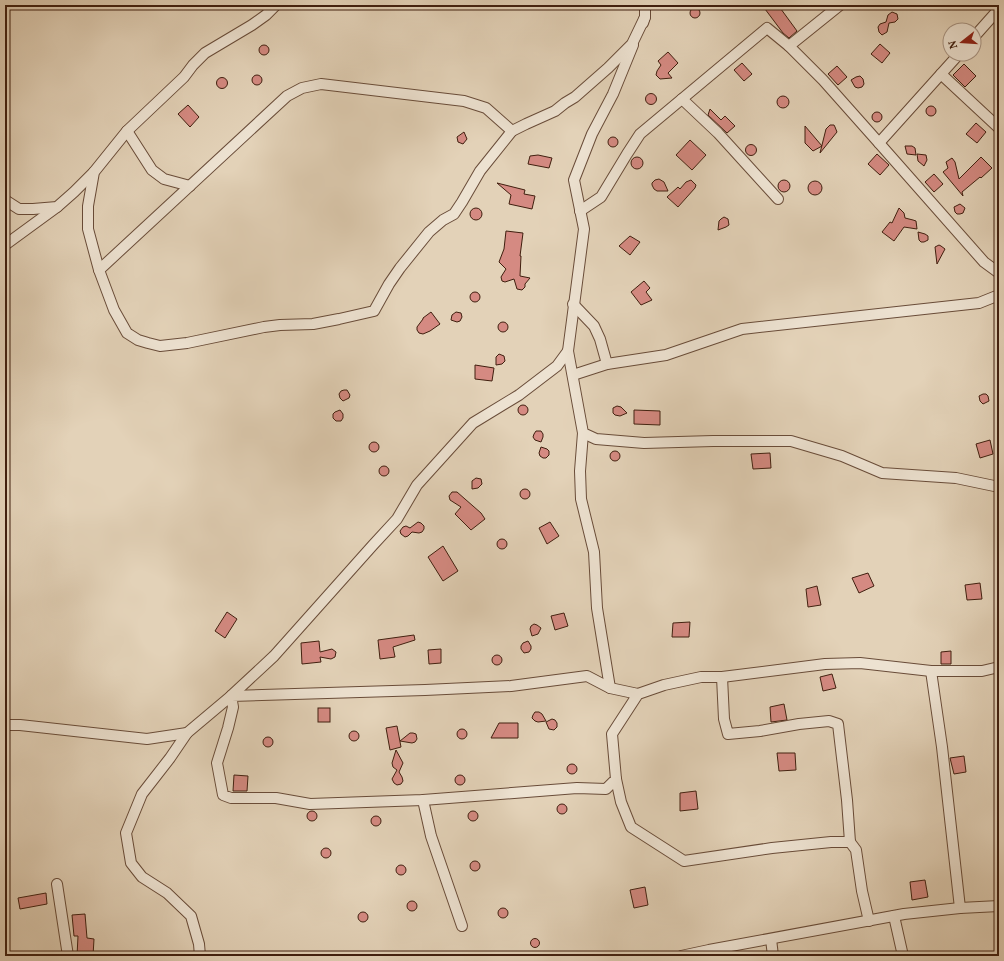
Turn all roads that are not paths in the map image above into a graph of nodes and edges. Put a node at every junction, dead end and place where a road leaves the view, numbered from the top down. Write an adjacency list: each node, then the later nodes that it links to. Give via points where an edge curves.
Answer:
1 (276, 5): 12 (street, via 252,25 205,52 184,77)
2 (645, 5): 5 (street)
3 (840, 5): 7 (street)
4 (996, 9): 6 (street)
5 (645, 17): 13 (street, via 632,44 575,97 555,111); 20 (street, via 574,180)
6 (982, 27)
7 (789, 46): 10 (street, via 767,28); 14 (street)
8 (952, 62): 9 (street)
9 (941, 74): 11 (street); 14 (street)
10 (682, 100): 17 (street, via 718,133); 20 (street, via 640,134 601,197)
11 (999, 128)
12 (127, 131): 15 (street); 16 (street, via 152,170 164,179)
13 (512, 131): 16 (street, via 486,108 464,101 321,84 302,88 286,96); 22 (street, via 480,171 454,214 429,232 400,268 374,311 313,324 264,327 160,346 138,340 127,333 114,310)
14 (879, 143): 23 (street, via 984,262)
15 (94, 172): 19 (street); 22 (street, via 88,206 88,229)
16 (190, 186): 22 (street)
17 (778, 199)
18 (5, 200): 19 (street, via 19,208)
19 (57, 207): 21 (street)
20 (580, 211): 25 (street, via 584,228)
21 (5, 244)
22 (99, 270)
23 (999, 273)
24 (999, 296): 27 (street, via 979,303 742,329 666,355)
25 (573, 304): 26 (street); 27 (street, via 594,326)
26 (568, 351): 28 (street); 36 (street, via 556,366 519,395 473,423 417,485 397,519 274,656)
27 (608, 364): 28 (street)
28 (573, 375): 29 (street)
29 (584, 433): 30 (street, via 596,439 644,443 791,441 842,456 882,473 956,478); 34 (street, via 580,471 582,499 594,552 597,608)
30 (999, 487)
31 (999, 667): 32 (street, via 982,671)
32 (932, 671): 33 (street, via 860,663 825,664); 44 (street)
33 (722, 677): 35 (street, via 700,677); 41 (street, via 724,719 728,734 829,721 838,724)
34 (610, 688): 35 (street); 36 (street, via 587,676 511,686)
35 (638, 694): 39 (street, via 612,734)
36 (231, 696): 38 (street); 40 (street, via 233,707 217,763 223,795 231,798 276,798 310,804)
37 (5, 725): 38 (street, via 147,739)
38 (188, 733): 50 (street, via 142,794 126,833 131,863 142,876 167,893 191,916)
39 (616, 779): 40 (street, via 606,789 577,788); 41 (street, via 621,802 631,827 684,861 778,848)
40 (423, 800): 47 (street, via 432,836)
41 (850, 842): 46 (street, via 856,850)
42 (57, 884): 49 (street)
43 (999, 906): 44 (street)
44 (960, 908): 45 (street)
45 (894, 916): 46 (street); 53 (street)
46 (869, 921): 48 (street)
47 (462, 926)
48 (771, 939): 51 (street); 52 (street)
49 (68, 956)
50 (200, 956)
51 (681, 956)
52 (773, 956)
53 (903, 956)

